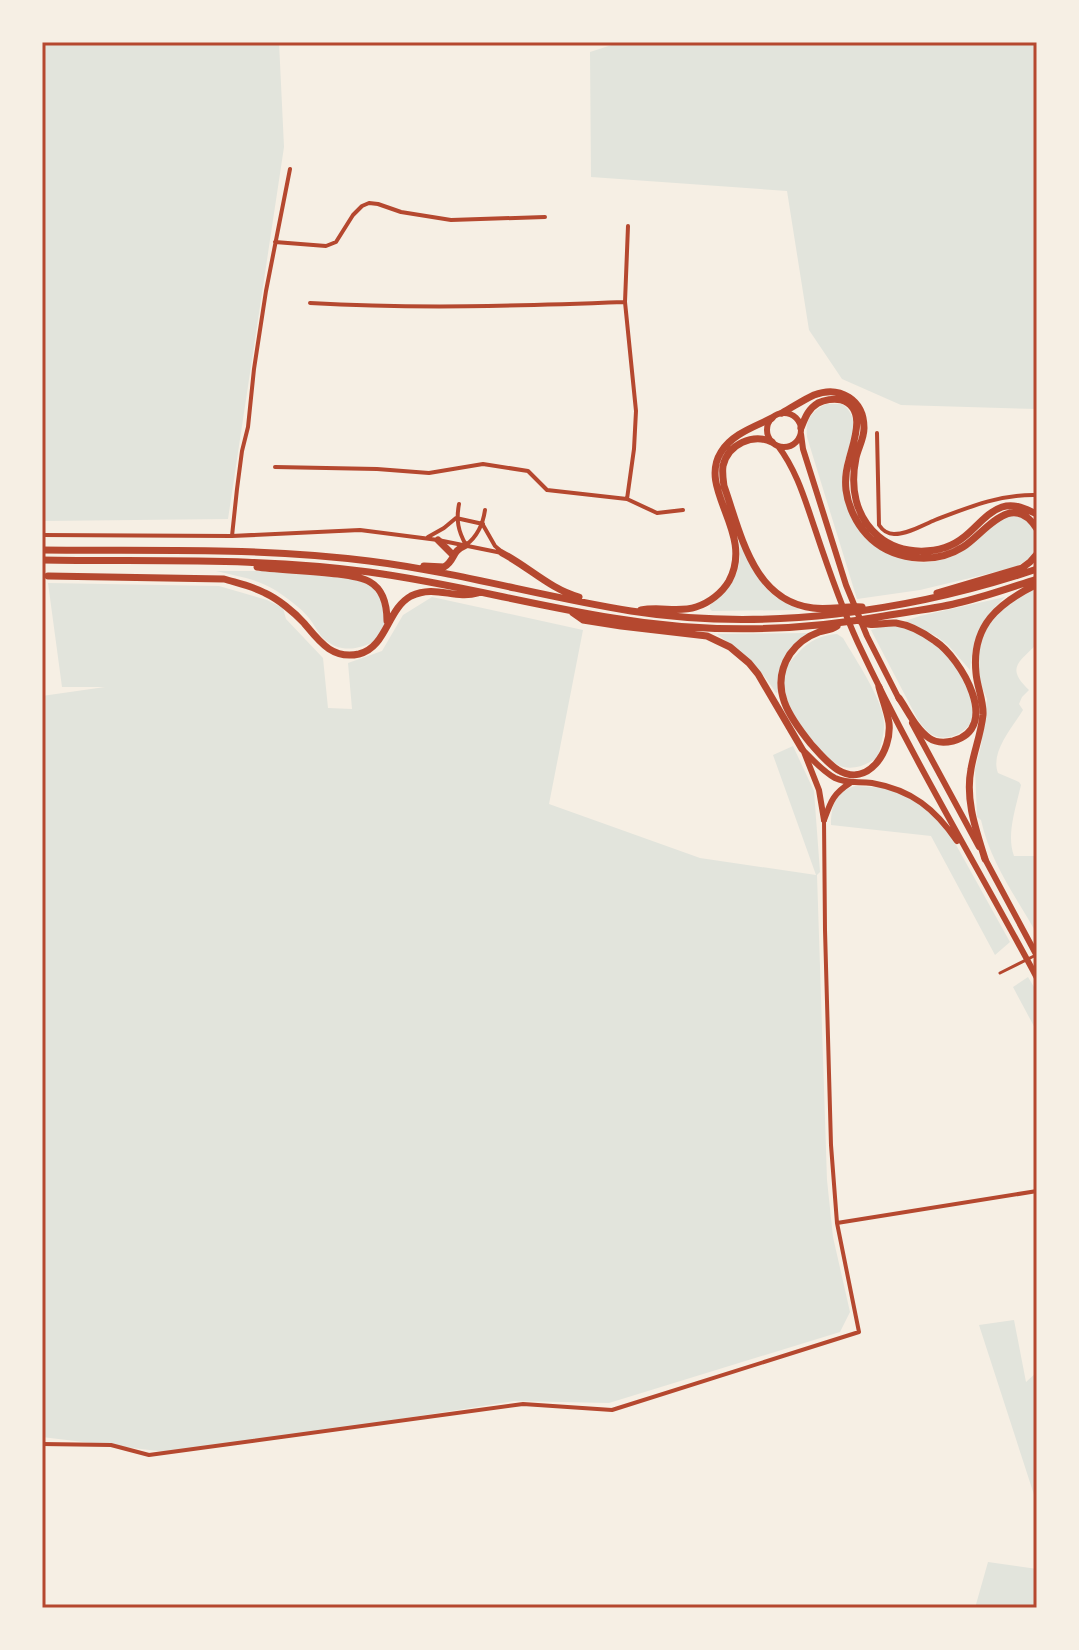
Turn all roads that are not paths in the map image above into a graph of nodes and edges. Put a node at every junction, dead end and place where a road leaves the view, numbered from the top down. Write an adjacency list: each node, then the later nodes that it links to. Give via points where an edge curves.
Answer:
1 (290, 169): 4 (street)
2 (545, 217): 4 (street, via 451,220 369,203 353,215 336,242)
3 (628, 226): 5 (street)
4 (275, 242): 23 (street)
5 (625, 302): 6 (street, via 451,308); 14 (street, via 636,411)
6 (310, 303)
7 (782, 413): 8 (main road); 9 (main road, via 797,418); 18 (highway, via 827,392 854,400 864,426 853,473 856,503 867,524 891,544 934,550 955,543 1004,506)
8 (772, 418): 11 (main road, via 767,433); 40 (highway, via 737,436 717,459 715,478 737,552 727,584 697,607)
9 (801, 431): 11 (main road, via 795,444); 21 (highway, via 805,416 821,401 849,404 857,422 846,491 864,531 887,550 915,558 938,557 966,545 994,519 1013,513); 46 (main road, via 846,585)
10 (877, 433): 13 (street, via 879,525 892,535 984,501)
11 (775, 444): 41 (highway, via 757,438 733,449 723,464 724,486 764,583 788,601); 45 (main road, via 790,461 835,588)
12 (275, 467): 14 (street, via 429,473 483,464 528,471 547,490)
13 (1037, 495)
14 (627, 499): 17 (street, via 657,513)
15 (459, 504): 19 (street)
16 (485, 510): 20 (street)
17 (683, 510)
18 (1037, 514)
19 (456, 518): 20 (street); 24 (street); 26 (street)
20 (483, 524): 26 (street); 28 (street)
21 (1037, 529)
22 (42, 535): 23 (street)
23 (232, 536): 24 (street, via 360,530)
24 (425, 538): 25 (street)
25 (438, 540): 26 (street); 30 (highway)
26 (466, 545): 28 (street); 30 (highway)
27 (42, 550): 31 (highway, via 282,553)
28 (502, 553): 40 (highway, via 561,591)
29 (1037, 554): 38 (highway, via 1022,568)
30 (453, 555): 31 (highway, via 439,568)
31 (349, 559): 40 (highway)
32 (42, 560): 33 (highway)
33 (231, 563): 37 (highway, via 367,571); 43 (highway, via 361,578 383,596)
34 (1037, 569): 38 (highway)
35 (45, 576): 43 (highway, via 224,579 265,593 331,652 344,655 370,650)
36 (1037, 582): 42 (highway); 50 (highway, via 990,617 976,654 983,711 969,791)
37 (480, 592): 39 (highway); 43 (highway, via 409,597)
38 (912, 603): 42 (highway)
39 (568, 610): 44 (highway, via 694,628); 47 (highway, via 583,620 699,634 730,647 758,674)
40 (634, 611): 41 (highway, via 721,619)
41 (823, 612): 42 (highway, via 852,606)
42 (885, 616): 44 (highway); 46 (highway, via 920,631 958,663 972,692 974,722 959,739 937,742 921,730)
43 (387, 627)
44 (831, 627): 45 (highway, via 799,643 782,672 781,685 796,725 839,771 863,774 881,757 889,725)
45 (879, 687): 51 (main road)
46 (899, 698): 50 (main road)
47 (802, 749): 48 (main road, via 834,778); 49 (main road, via 819,790)
48 (850, 783): 49 (main road, via 837,791); 51 (main road, via 886,786 924,804)
49 (824, 820): 56 (street)
50 (985, 859): 52 (main road)
51 (972, 861): 54 (main road)
52 (1037, 955): 53 (street)
53 (1000, 973)
54 (1037, 978)
55 (1037, 1191): 56 (street)
56 (837, 1223): 57 (street, via 859,1332 612,1410 523,1404 149,1455 111,1445)
57 (42, 1444)

